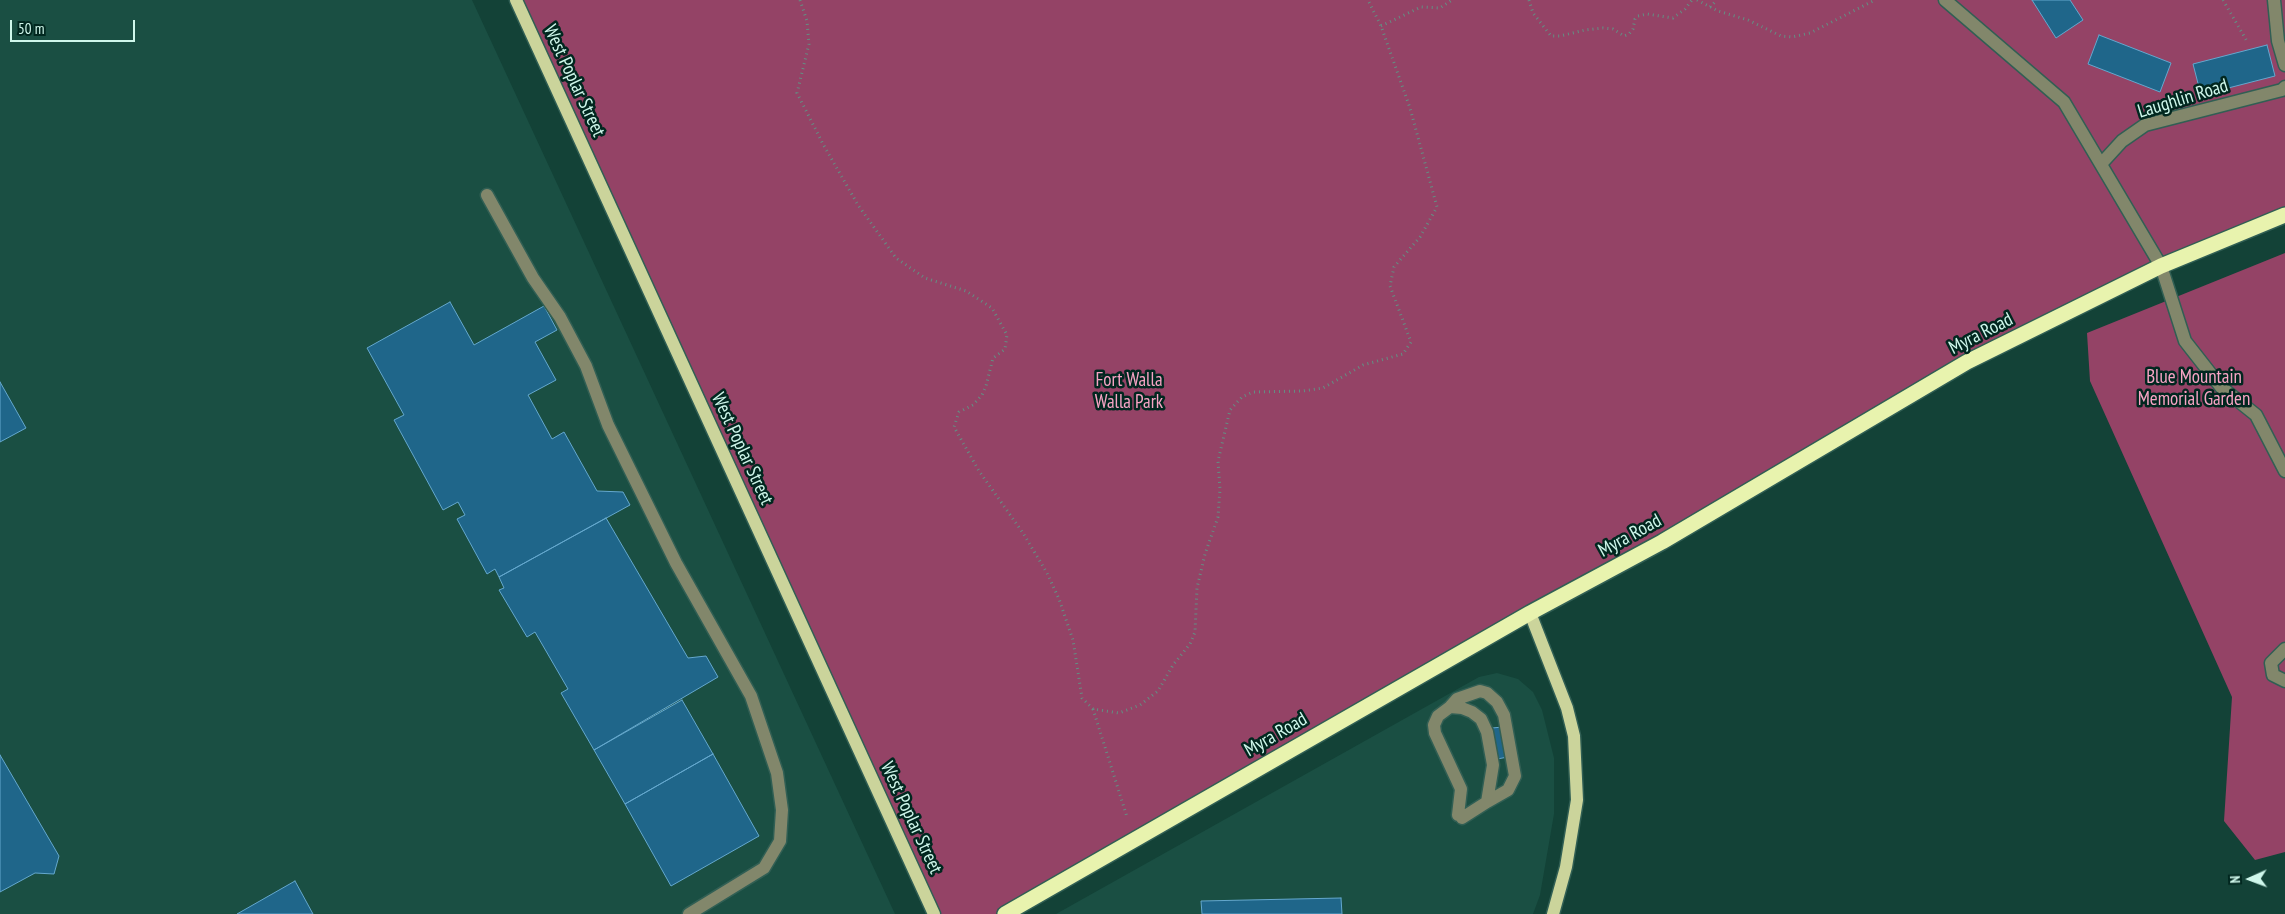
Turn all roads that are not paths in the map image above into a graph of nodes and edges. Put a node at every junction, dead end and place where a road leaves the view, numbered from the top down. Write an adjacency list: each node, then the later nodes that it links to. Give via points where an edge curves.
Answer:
1 (516, 0): 17 (main road, West Poplar Street)
2 (1945, 0): 6 (street, via 2064,102)
3 (2274, 0): 4 (street, via 2278,41)
4 (2285, 65)
5 (2285, 88): 6 (street, Laughlin Road, via 2145,125 2122,142)
6 (2101, 164): 9 (street)
7 (487, 195): 16 (street, via 532,278 560,317 586,366 608,425 676,563 751,696 777,773 782,810 780,841 764,868)
8 (2285, 215): 9 (highway, Myra Road)
9 (2161, 266): 10 (street, via 2185,340 2221,387 2256,414); 11 (highway, Myra Road, via 1967,362 1662,542)
10 (2285, 471)
11 (1530, 613): 18 (highway, Myra Road); 19 (main road, via 1567,708 1574,736 1577,800 1566,867)
12 (2285, 649): 13 (street, via 2271,662 2273,675)
13 (2285, 681)
14 (1450, 707): 15 (street, via 1462,708 1481,719 1493,765); 15 (street, via 1438,716 1434,725 1461,789 1460,816); 15 (street, via 1457,699 1480,691 1497,702 1504,715 1515,776 1508,790)
15 (1487, 802)
16 (689, 914)
17 (934, 914)
18 (1004, 914)
19 (1553, 914)

